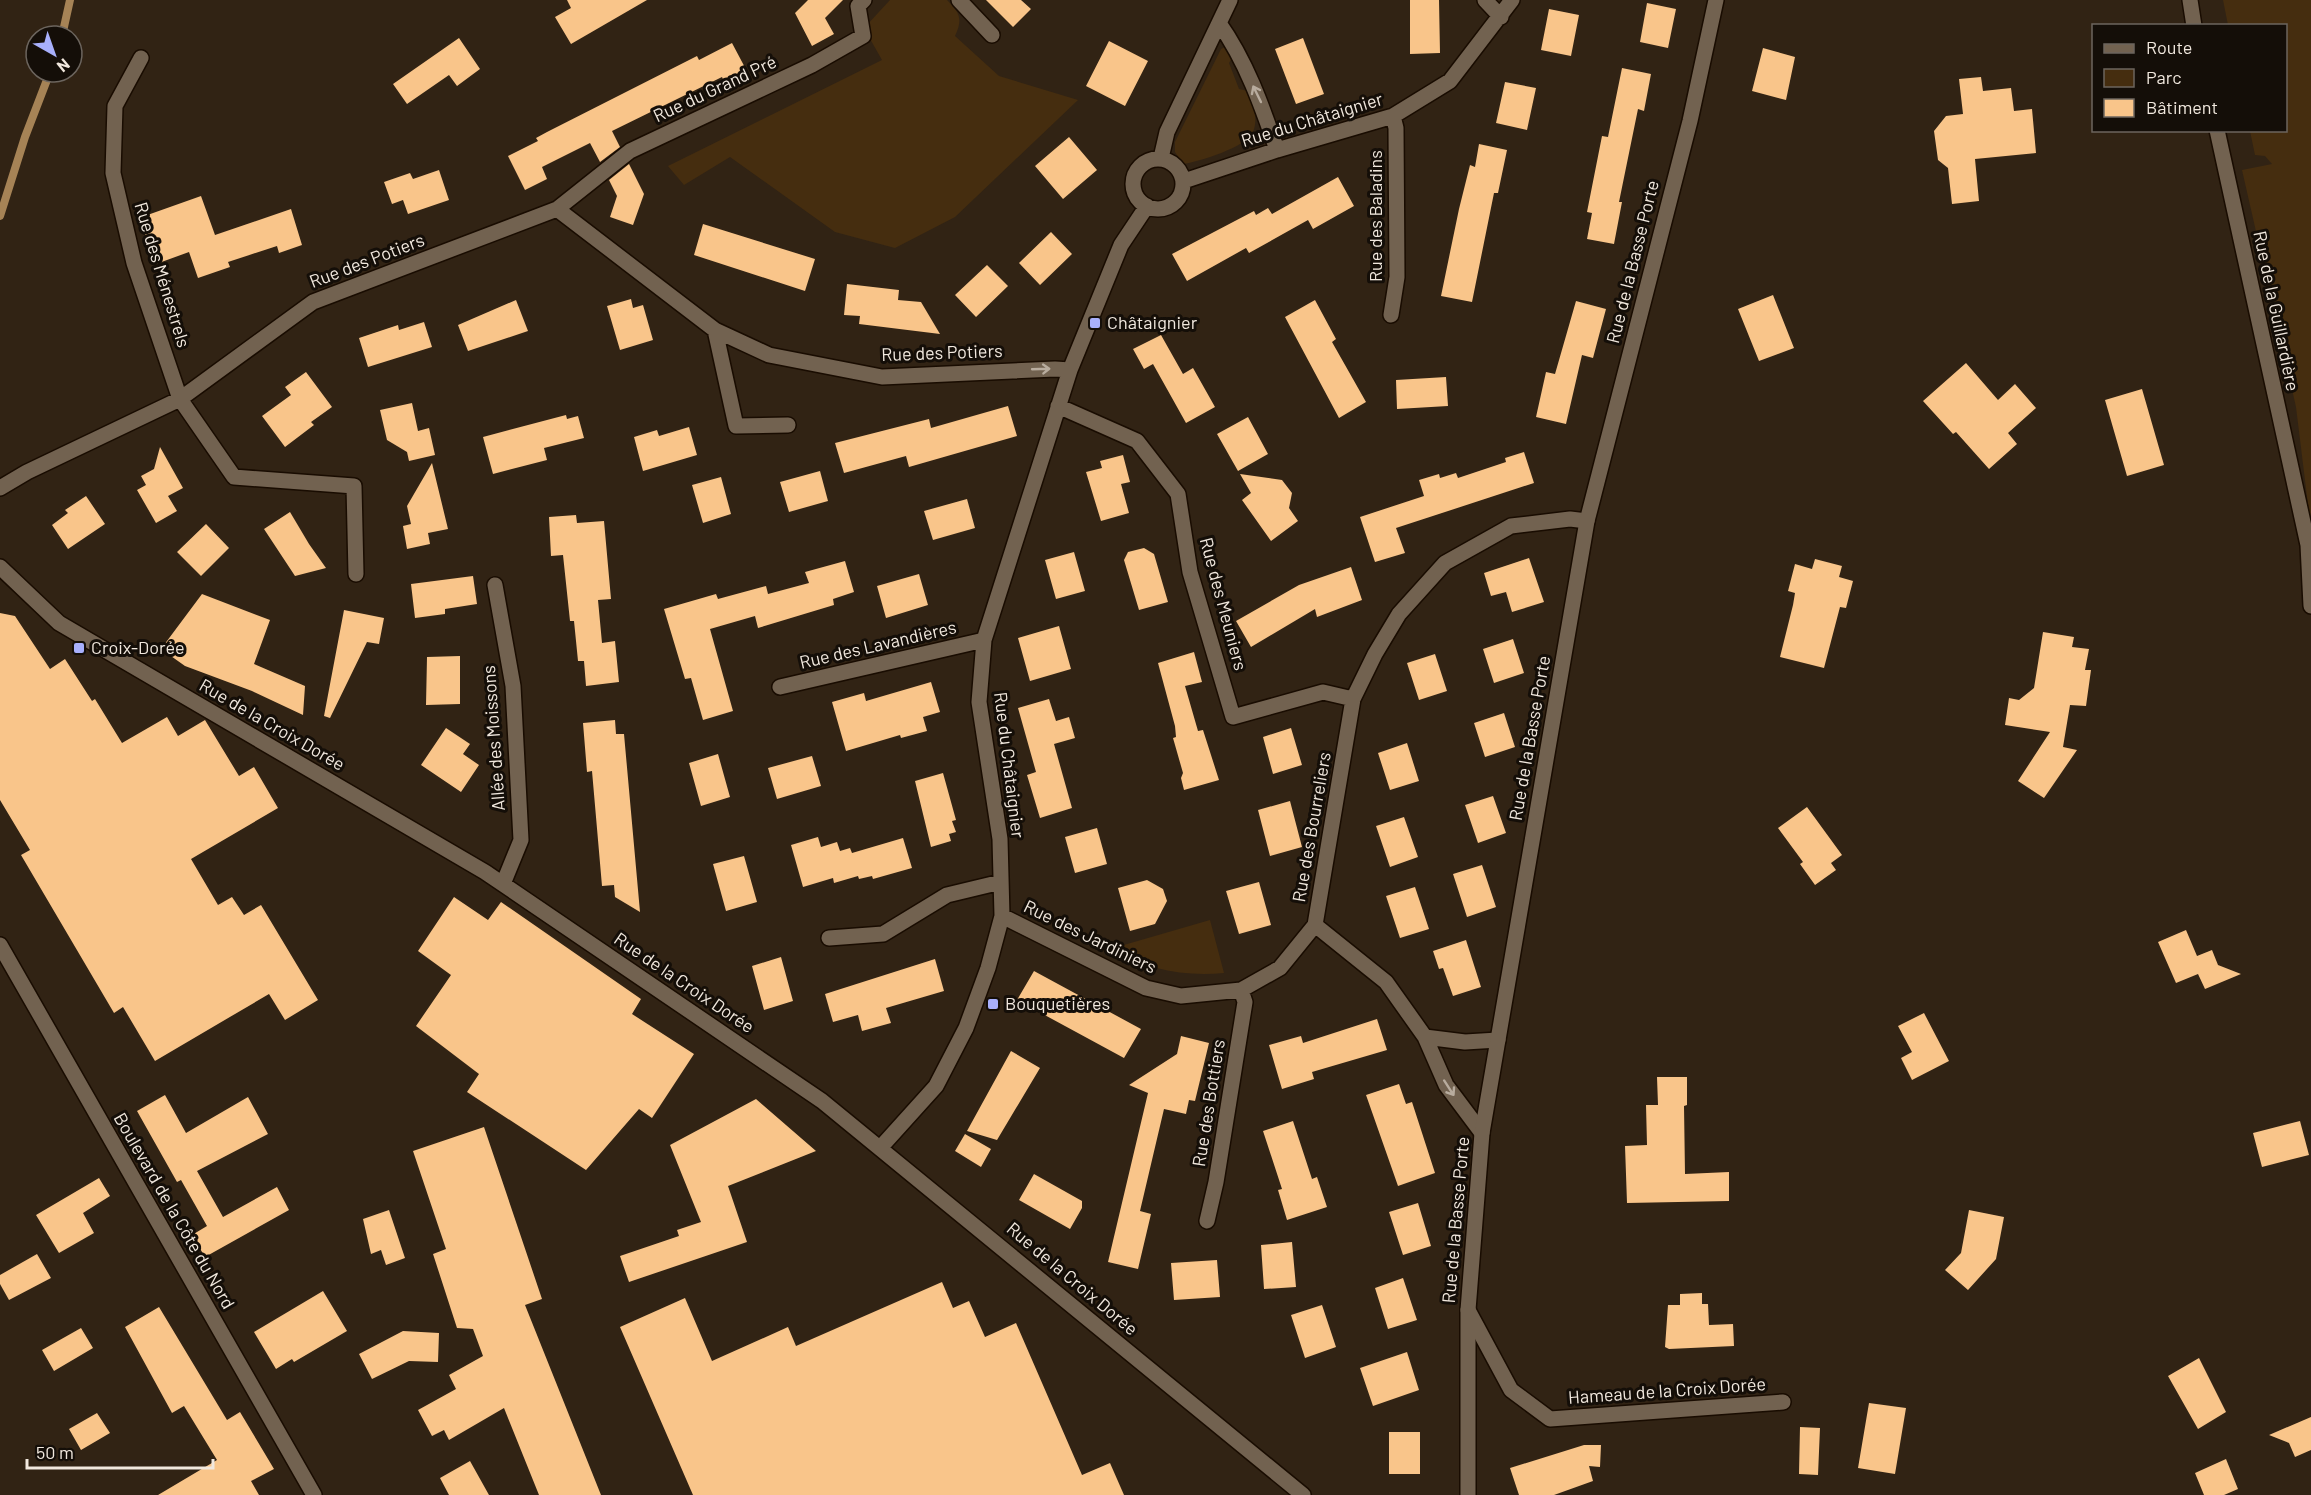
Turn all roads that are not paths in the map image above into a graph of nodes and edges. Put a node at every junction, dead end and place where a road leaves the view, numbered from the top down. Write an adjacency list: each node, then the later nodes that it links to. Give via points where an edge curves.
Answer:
1 (864, 0): 19 (street, Rue du Grand Pré, via 858,6 863,36 630,151)
2 (959, 0): 11 (street)
3 (1230, 0): 9 (street)
4 (1485, 0): 8 (street)
5 (1512, 0): 8 (street, Rue du Châtaignier)
6 (1716, 0): 27 (street, Rue de la Basse Porte, via 1690,121)
7 (2190, 0): 10 (street)
8 (1500, 17): 13 (street, Rue du Châtaignier, via 1450,81)
9 (1219, 23): 15 (street, one-way to 9, via 1262,105); 16 (street, via 1167,132)
10 (2194, 24)
11 (992, 35)
12 (141, 58): 23 (street, Rue des Ménestrels, via 115,106 113,172 134,263)
13 (1393, 117): 15 (street, Rue du Châtaignier); 20 (street, Rue des Baladins, via 1397,276)
14 (2217, 132): 31 (street, Rue de la Guillardière, via 2308,545)
15 (1277, 150): 17 (street, Rue du Châtaignier)
16 (1161, 158): 17 (street, via 1176,165); 18 (street, via 1144,163 1134,177 1135,194)
17 (1184, 181): 18 (street, via 1177,201 1168,207)
18 (1147, 207): 22 (street, Rue du Châtaignier, via 1121,245)
19 (557, 209): 21 (street, Rue des Potiers); 23 (street, Rue des Potiers, via 313,302)
20 (1391, 315)
21 (716, 330): 22 (street, Rue des Potiers, one-way to 22, via 769,355 882,377); 25 (street, via 736,426)
22 (1070, 370): 24 (street, Rue du Châtaignier)
23 (180, 399): 26 (street, Rue des Potiers); 29 (street, Rue des Ménestrels, via 234,477 354,486)
24 (1058, 406): 32 (street, Rue du Châtaignier); 34 (street, Rue des Meuniers, via 1137,441 1178,494 1190,572 1233,717 1323,692)
25 (788, 425)
26 (0, 488)
27 (1587, 520): 34 (street, Rue des Bourreliers, via 1511,526 1444,563 1399,614); 43 (street, Rue de la Basse Porte)
28 (0, 567): 36 (street, Rue de la Croix Dorée, via 59,623)
29 (356, 574)
30 (495, 585): 36 (street, Allée des Moissons, via 513,687 521,840)
31 (2311, 606)
32 (984, 640): 33 (street, Rue des Lavandières); 35 (street, Rue du Châtaignier, via 979,702 1000,839)
33 (780, 687)
34 (1353, 699): 38 (street, Rue des Bourreliers)
35 (1001, 882): 37 (street, Rue du Châtaignier); 39 (street, via 947,895 883,934)
36 (503, 884): 45 (street, Rue de la Croix Dorée, via 822,1101)
37 (1002, 916): 41 (street, Rue des Jardiniers, via 1146,988 1181,996); 45 (street, Rue du Châtaignier, via 966,1028 936,1086)
38 (1315, 925): 41 (street, Rue des Jardiniers, via 1280,968); 42 (street, Rue des Bourreliers, via 1386,982)
39 (829, 938)
40 (0, 945): 49 (street, Boulevard de la Côte du Nord)
41 (1241, 990): 46 (street, Rue des Bottiers, via 1245,1002)
42 (1425, 1037): 43 (street, via 1465,1042); 44 (street, Rue des Bourreliers, one-way to 44, via 1446,1085)
43 (1498, 1040): 44 (street, Rue de la Basse Porte)
44 (1482, 1133): 47 (street, Rue de la Basse Porte)
45 (881, 1147): 50 (street, Rue de la Croix Dorée)
46 (1207, 1221)
47 (1468, 1310): 48 (street, Hameau de la Croix Dorée, via 1511,1390 1550,1419); 51 (street, Rue de la Basse Porte)
48 (1783, 1402)
49 (314, 1495)
50 (1303, 1495)
51 (1468, 1495)

